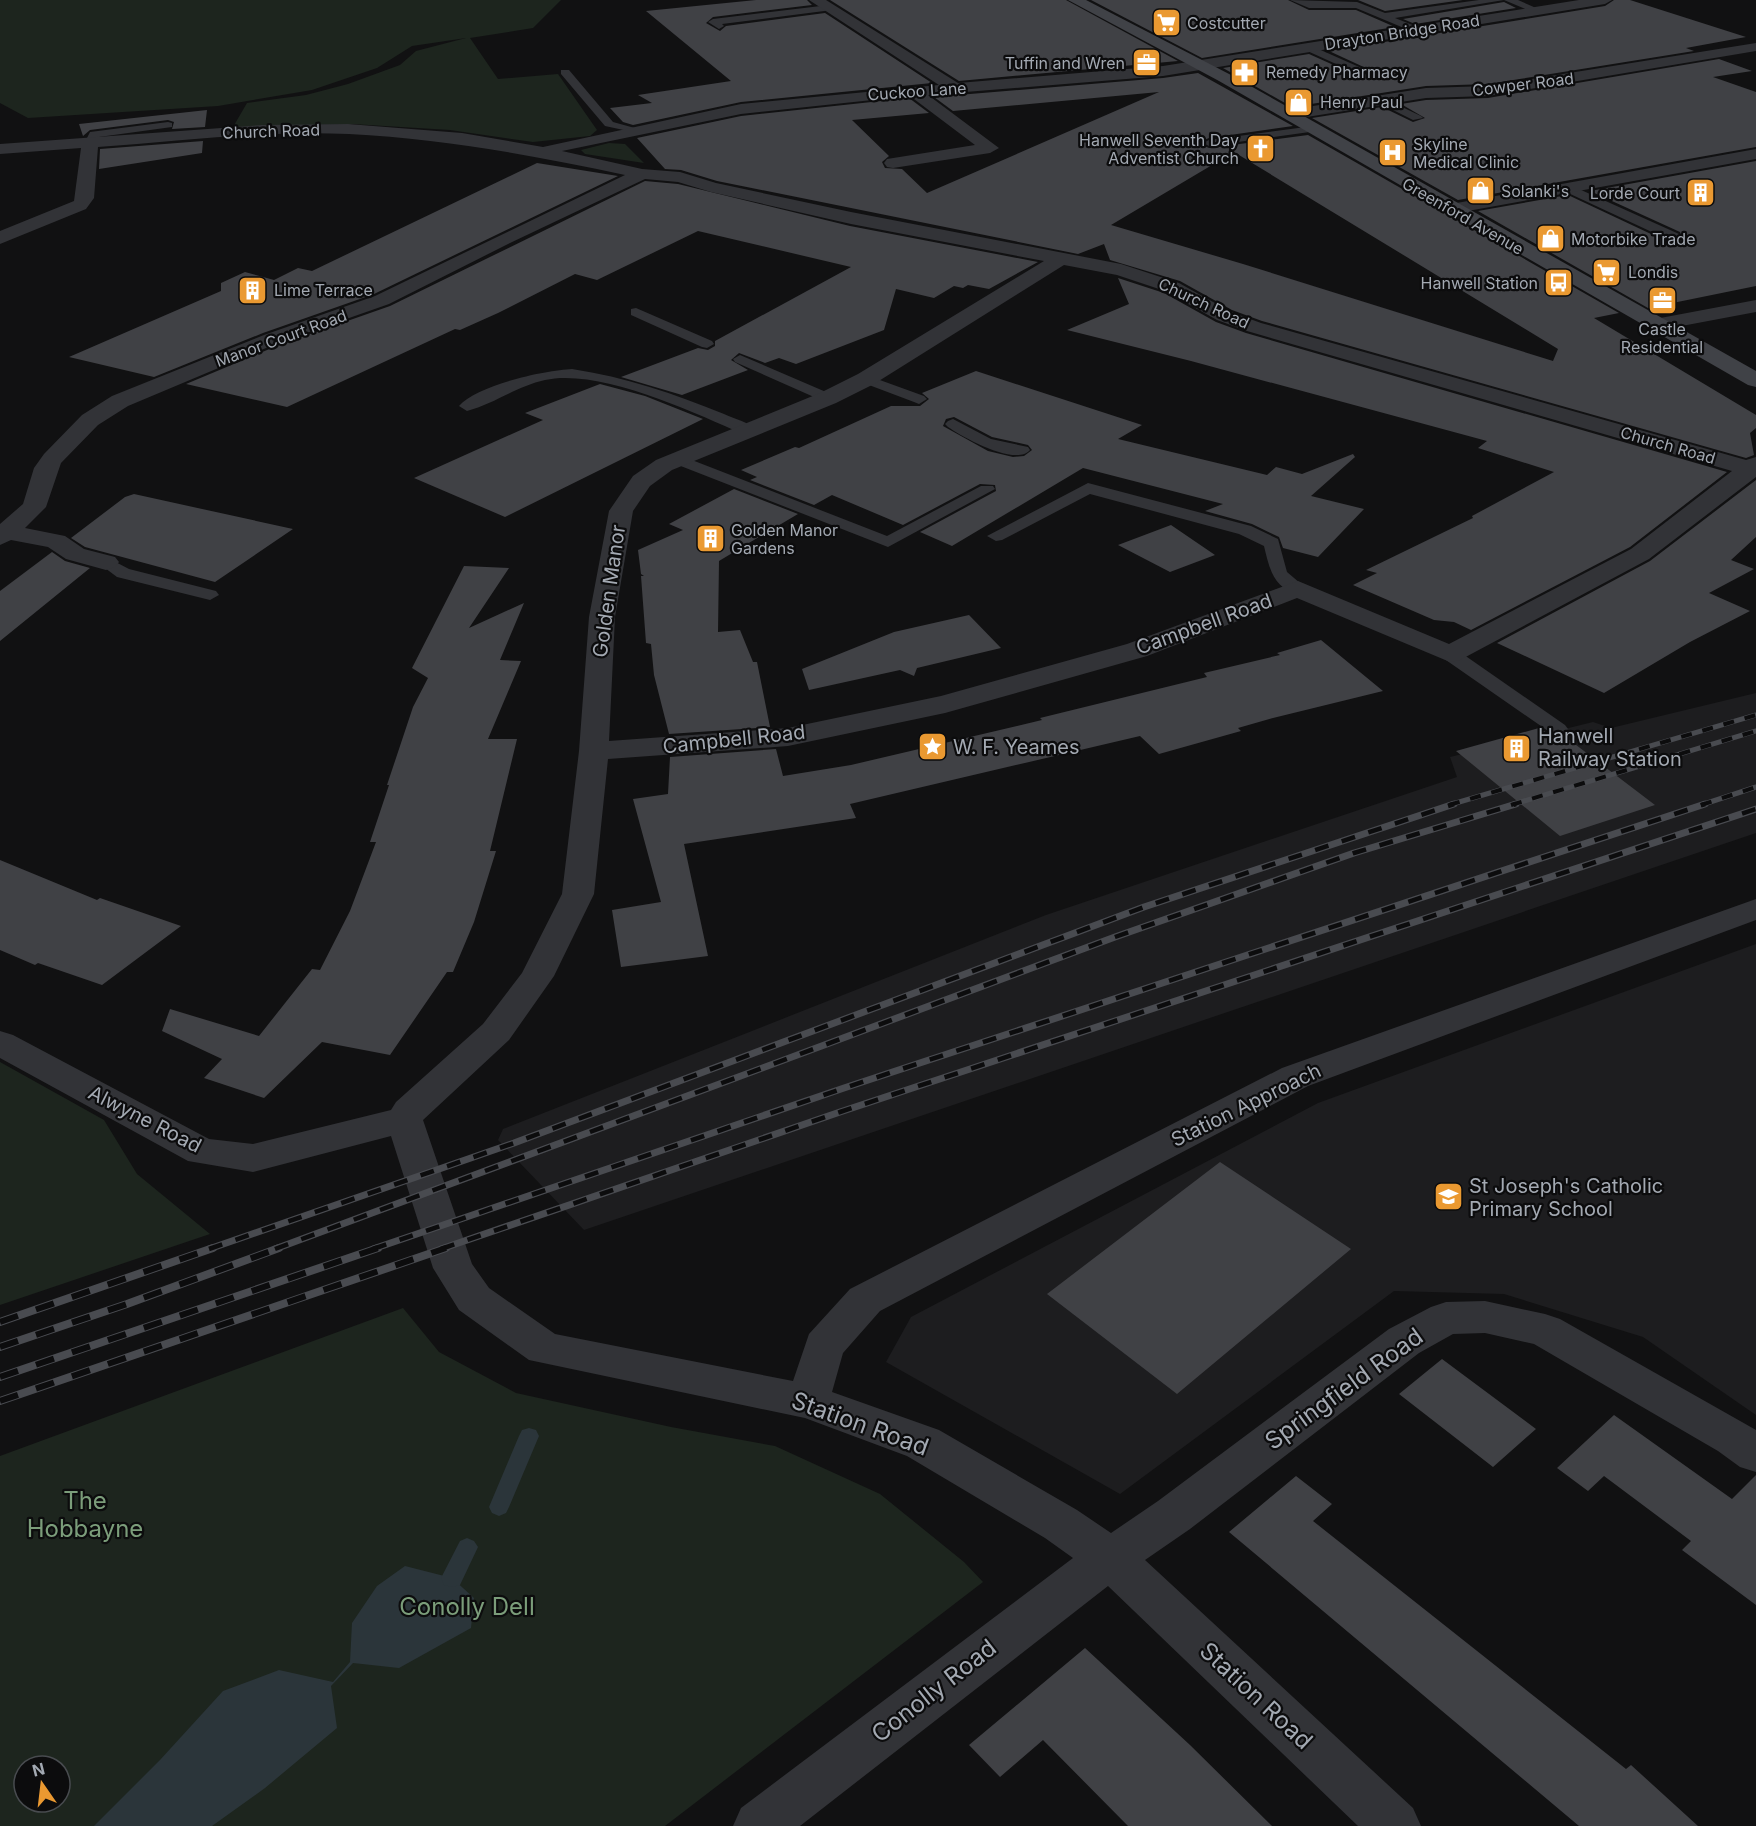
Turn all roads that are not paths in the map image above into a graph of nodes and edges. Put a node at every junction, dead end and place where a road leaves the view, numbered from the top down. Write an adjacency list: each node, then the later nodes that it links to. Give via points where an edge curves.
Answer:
1 (1075, 0): 13 (street, Greenford Avenue)
2 (1295, 0): 8 (lane, via 1309,5 1357,5)
3 (1499, 0): 8 (lane)
4 (1509, 0): 7 (lane)
5 (1603, 0): 7 (street, Drayton Bridge Road)
6 (822, 4): 9 (lane); 16 (street)
7 (1538, 11): 10 (street, Drayton Bridge Road)
8 (1385, 17): 10 (lane)
9 (712, 22)
10 (1416, 30): 11 (street, Drayton Bridge Road)
11 (1307, 47): 13 (street, Drayton Bridge Road); 15 (lane)
12 (1756, 47): 18 (street, Cowper Road, via 1488,92 1426,93)
13 (1199, 64): 16 (street, Cuckoo Lane, via 1103,78); 19 (street, Greenford Avenue)
14 (566, 72): 23 (lane, via 609,124)
15 (1362, 72)
16 (956, 88): 17 (street, Cuckoo Lane)
17 (914, 92): 23 (street, Cuckoo Lane, via 767,105 656,124); 30 (street, via 990,148)
18 (1381, 100): 19 (street, Cowper Road); 20 (lane)
19 (1288, 115): 22 (street, Greenford Avenue)
20 (1417, 118)
21 (168, 125): 25 (lane, via 94,134)
22 (1312, 129): 24 (lane); 34 (street, Greenford Avenue)
23 (641, 139): 27 (street, Church Road)
24 (1209, 143)
25 (90, 144): 26 (street, Church Road); 27 (street, Church Road, via 262,130 348,129 428,134); 36 (street, via 85,198 80,205)
26 (0, 150)
27 (540, 151): 31 (street, Church Road)
28 (1756, 154): 33 (street)
29 (658, 161): 32 (street, Church Road)
30 (893, 163)
31 (642, 174): 32 (street, Church Road); 54 (street, Manor Court Road, via 382,300 271,339 120,400 90,420 52,459 34,507)
32 (680, 177): 37 (street, Church Road, via 851,218)
33 (1570, 189): 34 (street); 35 (lane)
34 (1451, 209): 40 (street, Greenford Avenue)
35 (1674, 237)
36 (0, 238)
37 (1062, 258): 43 (street, Golden Manor); 52 (street, Church Road, via 1147,277 1254,327)
38 (1756, 306): 40 (street)
39 (636, 312): 41 (lane)
40 (1655, 325): 44 (street, Greenford Avenue)
41 (707, 344)
42 (740, 359): 45 (lane)
43 (866, 379): 45 (street, Golden Manor); 46 (lane)
44 (1756, 380)
45 (828, 398): 49 (street, Golden Manor)
46 (919, 399)
47 (467, 406): 49 (lane, via 529,379 574,373 658,394)
48 (953, 424): 50 (lane, via 968,435)
49 (749, 431): 51 (street, Golden Manor)
50 (1022, 450)
51 (679, 460): 53 (lane, via 888,542); 61 (street, Golden Manor, via 641,481 621,511 602,617)
52 (1754, 467): 59 (street, via 1640,554)
53 (987, 489)
54 (4, 535): 56 (street, via 56,542 75,554)
55 (996, 536): 57 (lane, via 1089,488 1245,530 1272,543 1279,574)
56 (106, 562): 58 (lane, via 123,573)
57 (1298, 590): 59 (street, Campbell Road); 61 (street, Campbell Road, via 1137,650 945,704 788,737)
58 (210, 595)
59 (1450, 654): 60 (lane)
60 (1558, 729)
61 (594, 751): 64 (street, Golden Manor, via 578,894 537,976 496,1032 409,1111)
62 (1756, 909): 65 (street, Station Approach, via 1295,1077 865,1300 824,1346)
63 (0, 1043): 64 (street, Alwyne Road, via 201,1151 253,1158)
64 (404, 1120): 65 (street, Station Road, via 453,1268 474,1299 544,1348)
65 (807, 1401): 67 (street, Station Road, via 922,1443 1061,1524)
66 (1756, 1454): 67 (street, Springfield Road, via 1545,1330 1485,1317 1446,1318 1404,1341)
67 (1111, 1559): 68 (street, Conolly Road, via 1066,1589); 69 (street, Station Road)
68 (759, 1826)
69 (1395, 1826)

